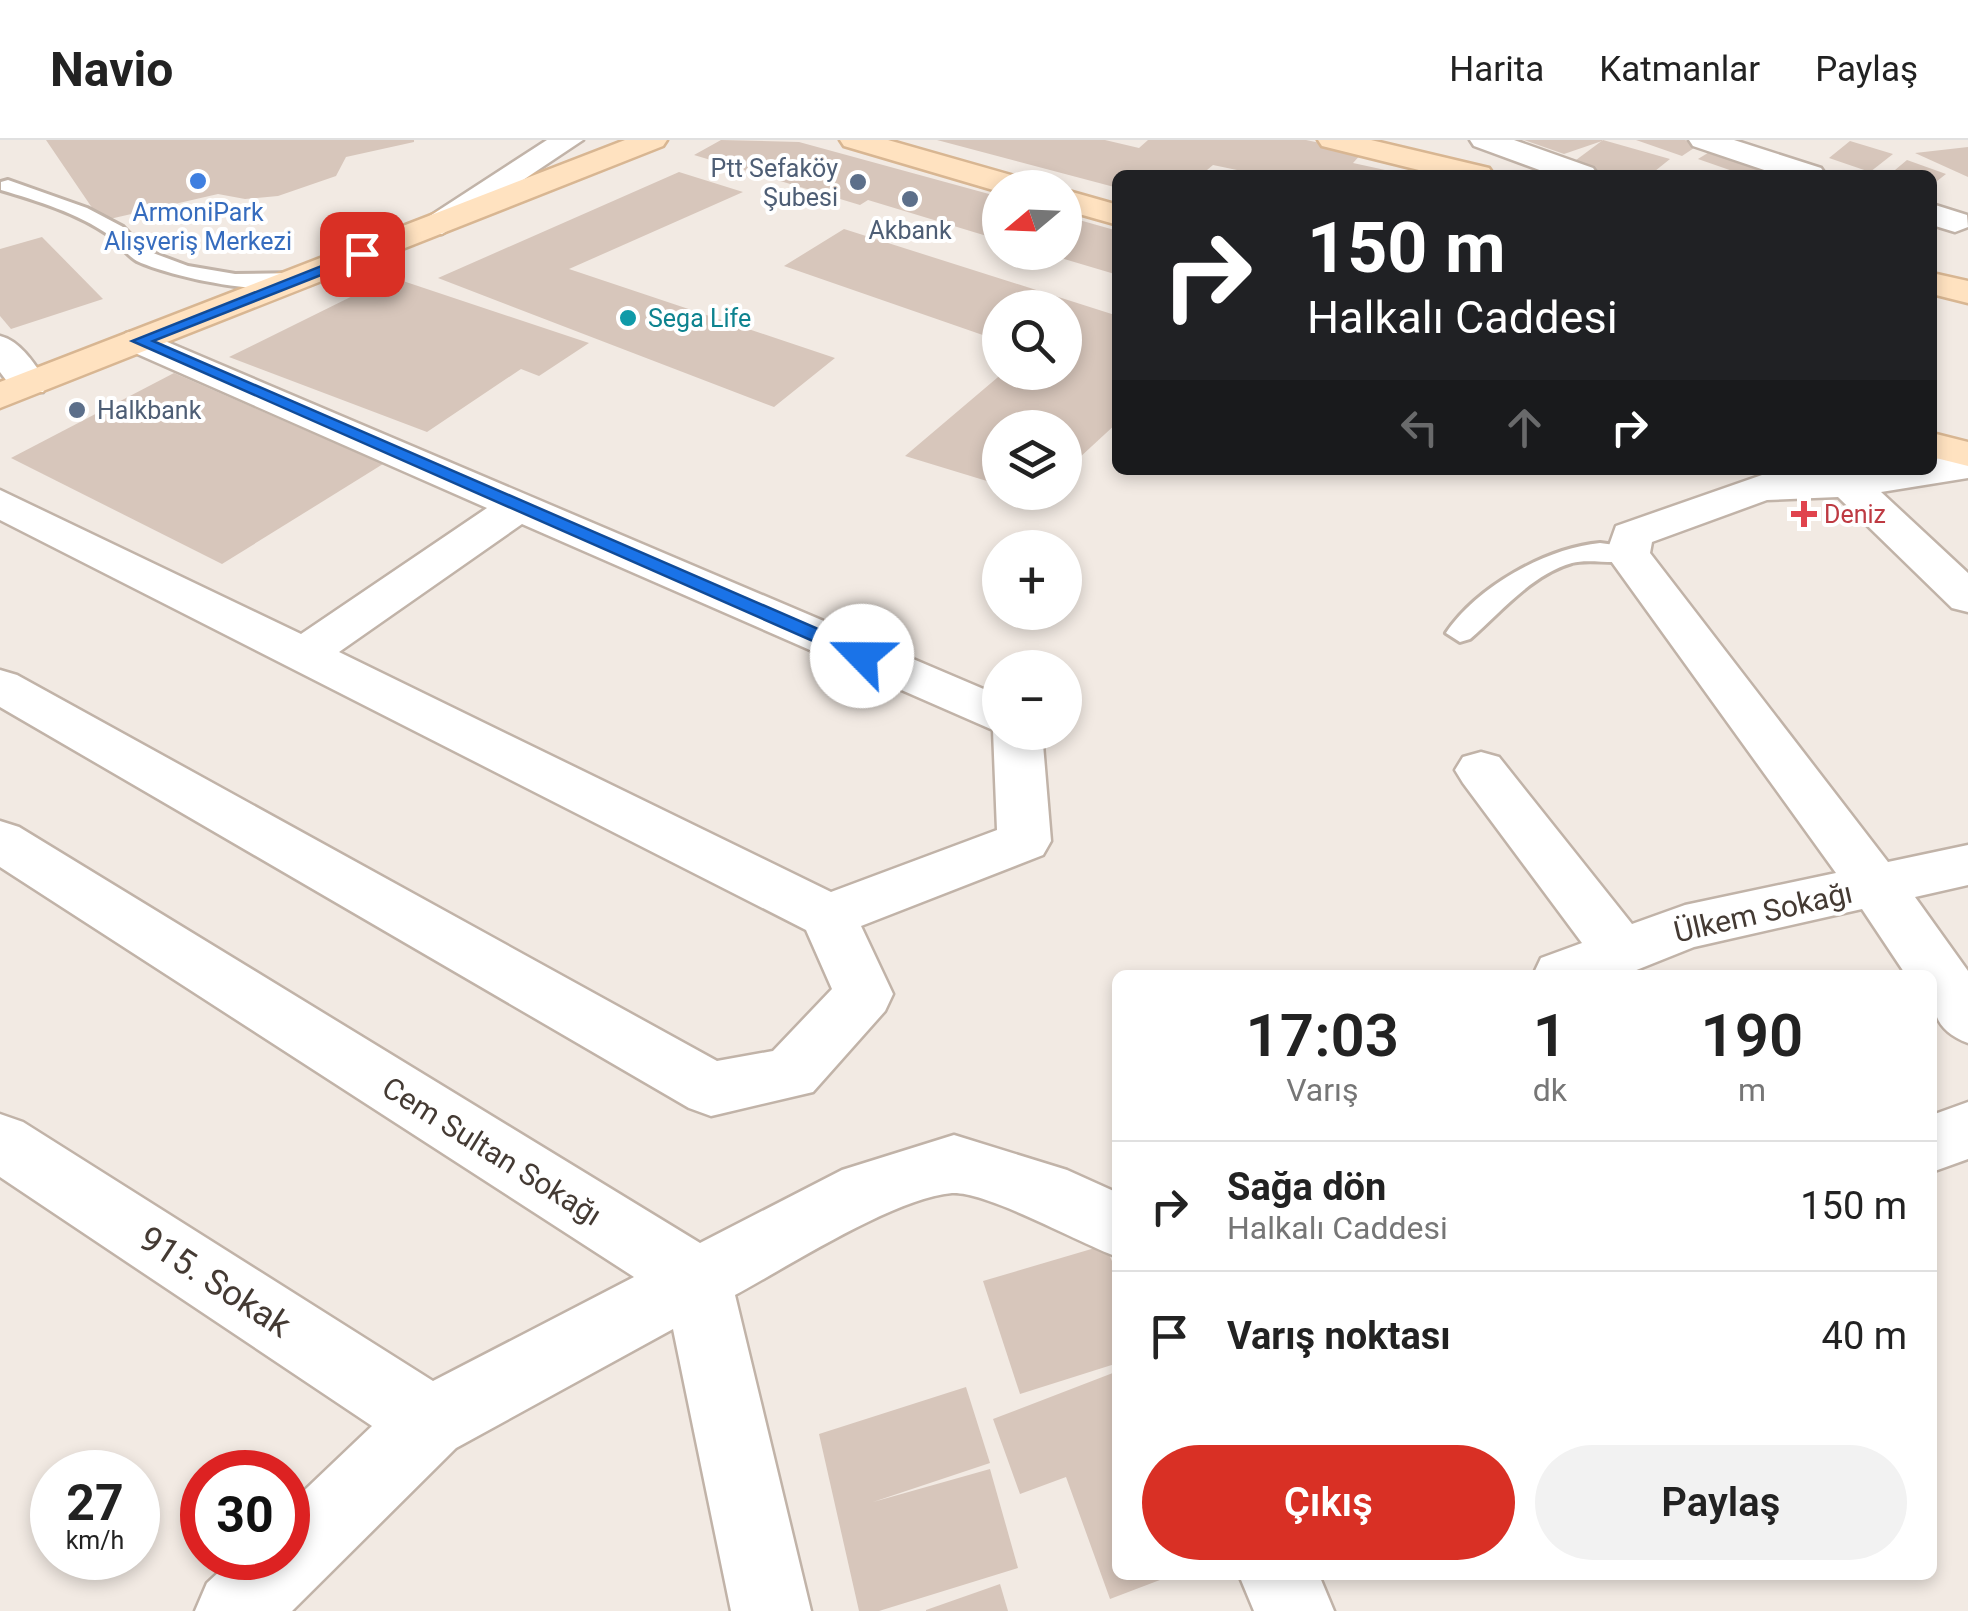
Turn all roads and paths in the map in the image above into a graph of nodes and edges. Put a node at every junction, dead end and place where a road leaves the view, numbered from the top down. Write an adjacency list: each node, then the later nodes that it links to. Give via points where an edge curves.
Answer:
1 (568, 140): 14 (street)
2 (652, 140): 14 (main road)
3 (855, 140): 10 (main road)
4 (1333, 140): 7 (main road)
5 (1485, 140): 8 (street)
6 (1704, 140): 9 (street)
7 (1451, 170)
8 (1568, 170)
9 (1794, 170)
10 (982, 177)
11 (7, 181): 15 (lane, via 93,220 132,242 138,254 186,275 231,282)
12 (1082, 205): 13 (main road)
13 (1112, 213)
14 (430, 227): 15 (main road)
15 (299, 278): 18 (main road)
16 (1937, 284): 17 (main road)
17 (1968, 292)
18 (139, 341): 20 (main road); 27 (street)
19 (0, 346): 20 (street)
20 (14, 390)
21 (1937, 446): 22 (main road)
22 (1968, 454)
23 (1968, 466): 24 (street)
24 (1937, 469)
25 (1845, 477): 28 (street, via 1762,488 1631,535); 29 (street)
26 (0, 504): 31 (street)
27 (519, 506): 31 (street); 33 (street)
28 (1628, 554): 30 (lane, via 1588,549 1554,556); 38 (street)
29 (1968, 598)
30 (1460, 633)
31 (303, 655): 39 (street)
32 (0, 686): 39 (street, via 711,1089 791,1074 864,994)
33 (982, 707)
34 (1018, 750): 39 (street, via 1024,841)
35 (1480, 770): 40 (street)
36 (0, 842): 49 (street, Cem Sultan Sokağı)
37 (1968, 865): 38 (street, Ülkem Sokağı)
38 (1876, 886): 40 (street, Ülkem Sokağı, via 1685,927); 42 (street)
39 (828, 916)
40 (1621, 952): 41 (street, Ülkem Sokağı)
41 (1575, 970)
42 (1935, 970)
43 (1937, 974): 44 (street)
44 (1968, 1018)
45 (1968, 1130): 47 (street)
46 (0, 1142): 50 (street, 915. Sokak)
47 (1937, 1142)
48 (1112, 1222): 49 (street, via 954,1164 865,1191)
49 (697, 1279): 50 (street); 53 (street)
50 (430, 1422): 52 (street)
51 (1280, 1580): 54 (street)
52 (245, 1606)
53 (772, 1611)
54 (1294, 1611)

